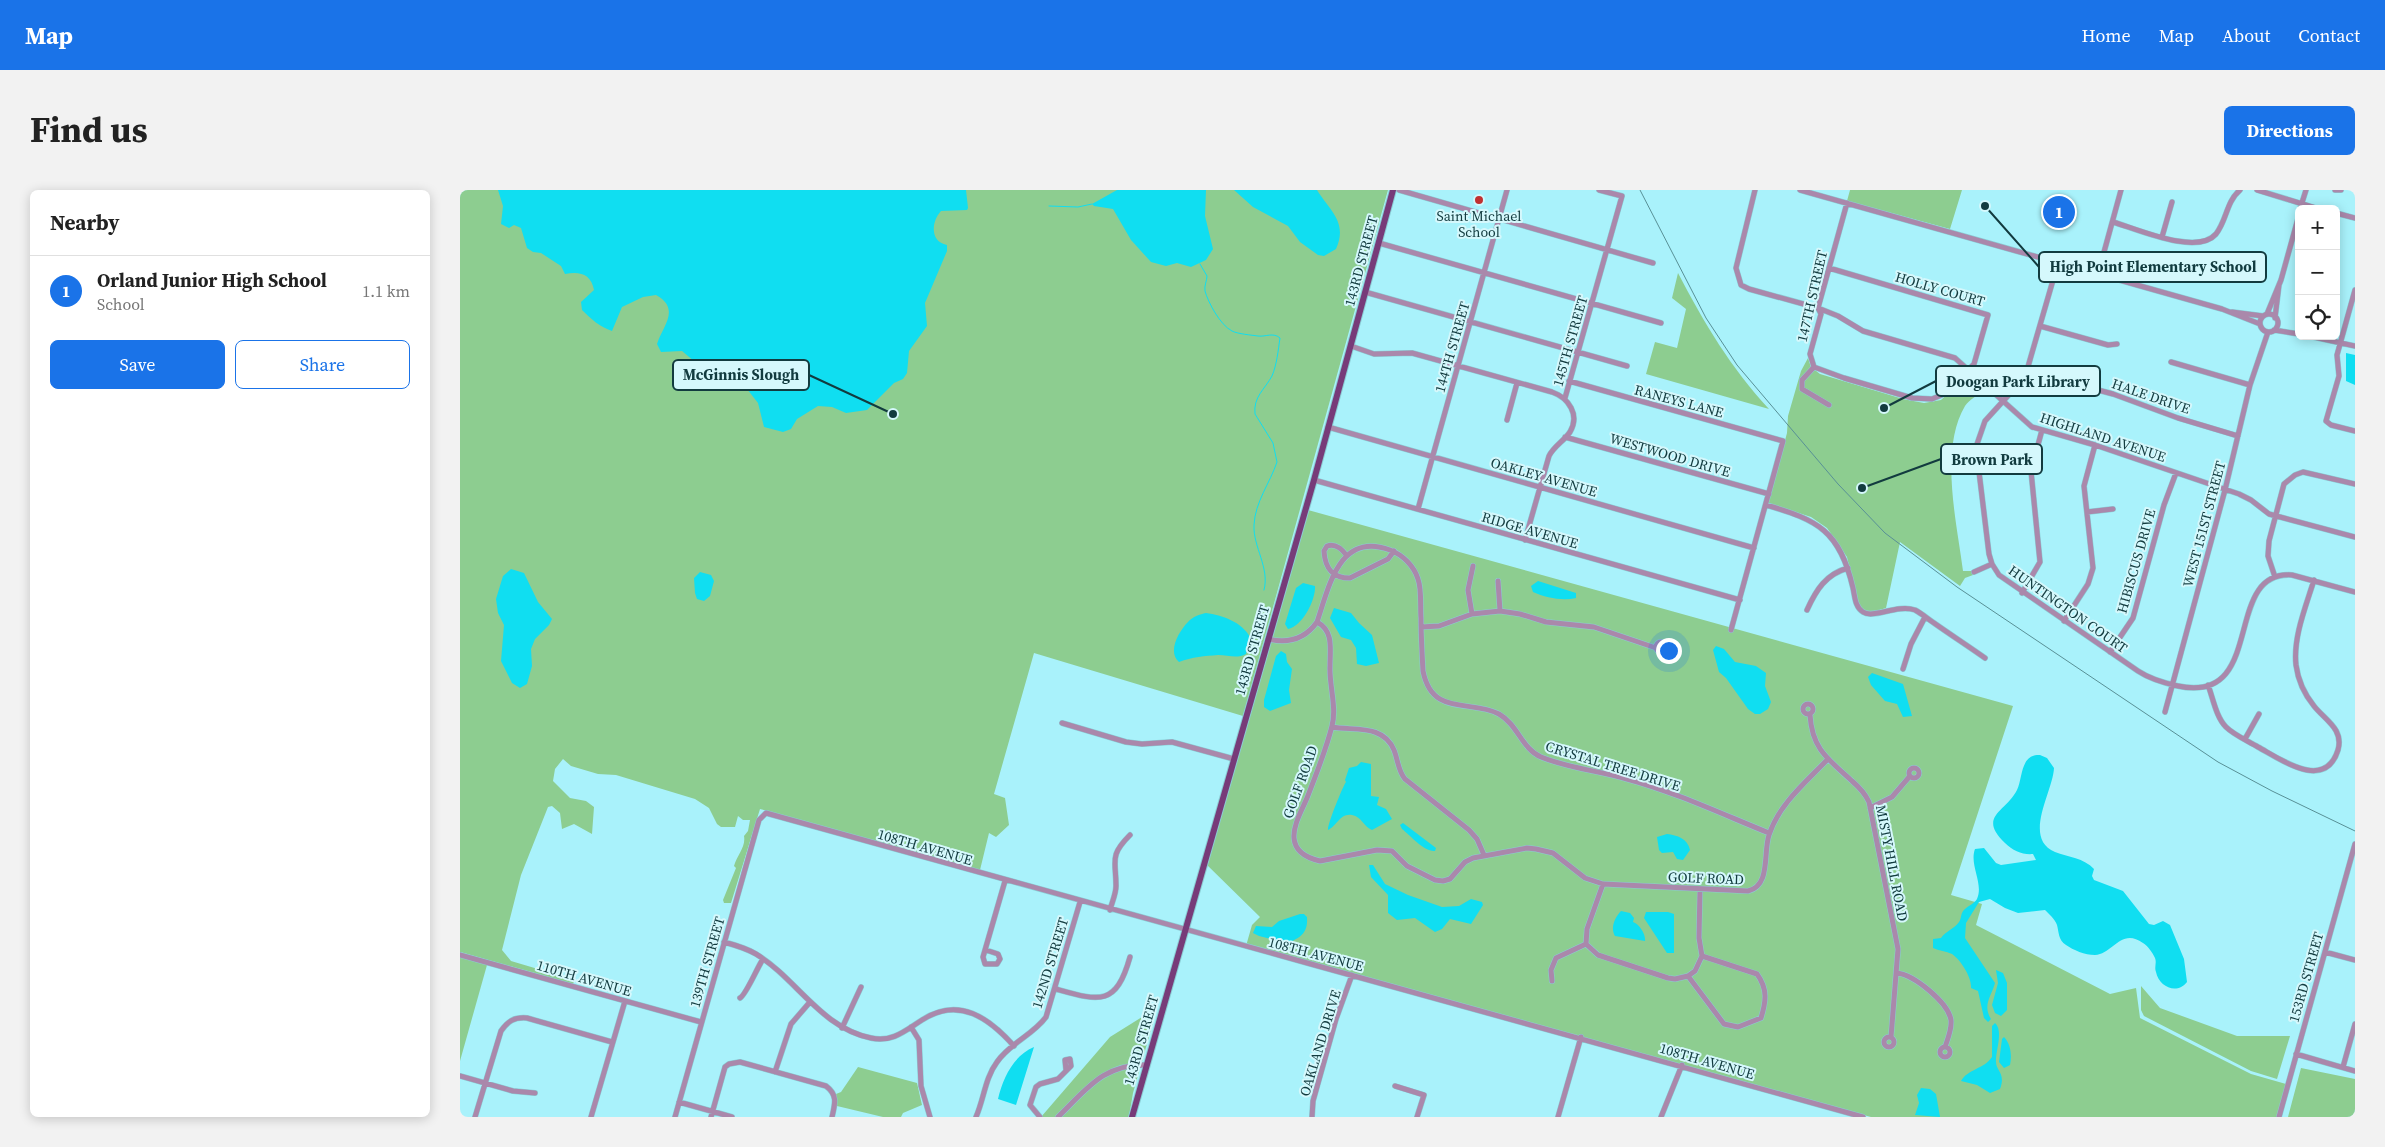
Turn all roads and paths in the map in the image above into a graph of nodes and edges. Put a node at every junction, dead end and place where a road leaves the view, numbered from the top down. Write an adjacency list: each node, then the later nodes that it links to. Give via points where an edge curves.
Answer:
1 (1393, 190): 24 (main road, 143RD STREET)
2 (1399, 190): 20 (street)
3 (1508, 190): 20 (street, 144TH STREET)
4 (1599, 190): 25 (street, 145TH STREET, via 1622,196)
5 (1755, 190): 35 (street, HIGHLAND AVENUE, via 1736,268 1737,278 1749,289)
6 (1800, 190): 15 (street)
7 (2121, 190): 21 (street)
8 (2240, 190): 23 (street, via 2226,207 2218,230 2206,240 2193,244)
9 (2257, 190): 13 (street)
10 (2306, 190): 17 (street)
11 (2335, 190): 12 (street)
12 (2341, 190)
13 (2271, 193): 16 (street)
14 (2172, 202): 23 (street)
15 (1847, 203): 27 (street); 28 (street, 147TH STREET)
16 (2299, 205)
17 (2301, 205)
18 (2340, 214): 19 (street)
19 (2355, 218)
20 (1499, 219): 25 (street); 29 (street, 144TH STREET)
21 (2113, 222): 23 (street); 30 (street)
22 (2295, 229): 31 (street)
23 (2162, 236)
24 (1379, 243): 29 (street); 33 (main road, 143RD STREET)
25 (1607, 250): 26 (street); 34 (street, 145TH STREET)
26 (1653, 263)
27 (2058, 263): 30 (street); 41 (street, HUNTINGTON COURT)
28 (1829, 268): 35 (street, 147TH STREET); 57 (street, HOLLY COURT, via 1988,315)
29 (1485, 273): 34 (street); 39 (street, 144TH STREET)
30 (2098, 274): 36 (street)
31 (2279, 285): 37 (street); 38 (street)
32 (2355, 290): 48 (street)
33 (1365, 292): 39 (street); 50 (main road, 143RD STREET)
34 (1592, 303): 40 (street); 52 (street, 145TH STREET)
35 (1818, 308): 56 (street, 147TH STREET, via 1821,314 1810,354); 57 (street, HIGHLAND AVENUE, via 1855,328 1955,358)
36 (2229, 312): 37 (street); 42 (street)
37 (2265, 316): 38 (street); 42 (street)
38 (2276, 320): 43 (street); 44 (street, WEST 151ST STREET)
39 (1471, 322): 52 (street); 54 (street, 144TH STREET)
40 (1661, 323)
41 (2040, 326): 49 (street, via 2108,345); 58 (street, HUNTINGTON COURT)
42 (2261, 327): 44 (street); 47 (street, WEST 151ST STREET)
43 (2295, 330)
44 (2271, 331): 45 (street); 47 (street, WEST 151ST STREET)
45 (2295, 332)
46 (2333, 340): 48 (street)
47 (2264, 341): 61 (street, WEST 151ST STREET)
48 (2341, 342): 51 (street); 68 (street, via 2337,355 2339,376 2326,421)
49 (2117, 344)
50 (1351, 346): 54 (street, via 1374,354 1412,354); 66 (main road, 143RD STREET)
51 (2355, 346)
52 (1577, 353): 55 (street); 59 (street, 145TH STREET)
53 (2171, 362): 61 (street)
54 (1458, 366): 60 (street); 72 (street, 144TH STREET)
55 (1627, 366)
56 (1814, 367): 57 (street, via 1924,400 1944,394); 64 (street, via 1802,380 1802,389)
57 (1970, 369): 63 (street, HIGHLAND AVENUE)
58 (2027, 371): 63 (street, HUNTINGTON COURT); 69 (street, HALE DRIVE, via 2113,394)
59 (1569, 381): 62 (street, 145TH STREET); 78 (street, RANEYS LANE, via 1783,441)
60 (1517, 383): 62 (street); 65 (street)
61 (2250, 385): 69 (street, WEST 151ST STREET)
62 (1566, 398): 70 (street, 145TH STREET, via 1574,416 1573,426)
63 (2004, 402): 67 (street, HIGHLAND AVENUE, via 2027,424); 89 (street, HUNTINGTON COURT, via 1985,422 1976,447)
64 (1829, 404)
65 (1507, 420)
66 (1328, 427): 72 (street, OAKLEY AVENUE); 74 (main road, 143RD STREET)
67 (2042, 430): 71 (street, HIGHLAND AVENUE); 98 (street, via 2031,471 2040,562)
68 (2355, 431)
69 (2238, 436): 77 (street, WEST 151ST STREET)
70 (1565, 437): 76 (street, 145TH STREET, via 1552,450); 78 (street, WESTWOOD DRIVE)
71 (2095, 445): 73 (street, HIGHLAND AVENUE); 82 (street, via 2084,486)
72 (1433, 457): 76 (street, OAKLEY AVENUE); 80 (street, 144TH STREET)
73 (2176, 473): 77 (street, HIGHLAND AVENUE); 110 (street, HIBISCUS DRIVE, via 2133,618)
74 (1314, 480): 80 (street, RIDGE AVENUE); 108 (main road, 143RD STREET)
75 (2355, 484): 83 (street, via 2303,472 2295,475 2284,484)
76 (1540, 488): 85 (street, 145TH STREET); 86 (street, OAKLEY AVENUE)
77 (2225, 490): 83 (street, HIGHLAND AVENUE, via 2251,500); 113 (street, WEST 151ST STREET)
78 (1768, 494): 79 (street)
79 (1766, 505): 86 (street); 91 (street, via 1805,517 1826,531)
80 (1418, 509): 85 (street, RIDGE AVENUE)
81 (2113, 509): 82 (street)
82 (2087, 512): 104 (street, via 2092,574)
83 (2276, 516): 84 (street, HIGHLAND AVENUE); 94 (street, via 2267,548)
84 (2355, 537)
85 (1525, 540): 99 (street, RIDGE AVENUE)
86 (1754, 548): 99 (street)
87 (1394, 551): 88 (street, via 1368,546); 93 (street, via 1388,559 1350,578); 106 (street, CRYSTAL TREE DRIVE, via 1407,560 1419,580)
88 (1347, 556): 93 (street); 93 (street, via 1339,547 1330,545 1325,548 1328,568)
89 (1992, 564): 92 (street); 98 (street, HUNTINGTON COURT, via 1998,575)
90 (1473, 566): 102 (street, via 1468,590)
91 (1848, 568): 100 (street, via 1836,572 1824,582 1815,592); 103 (street, via 1856,604 1863,613 1874,615 1893,608 1915,610)
92 (1974, 572)
93 (1333, 574): 105 (street)
94 (2275, 576): 95 (street, via 2292,575); 114 (street, via 2255,593 2233,664 2223,676)
95 (2314, 580): 97 (street); 120 (street, via 2297,640 2296,665 2308,697 2334,726 2338,751 2322,769 2308,771)
96 (1498, 581): 101 (street)
97 (2355, 592)
98 (2022, 593): 104 (street, HUNTINGTON COURT)
99 (1740, 600): 107 (street)
100 (1807, 610)
101 (1500, 611): 102 (street); 109 (street, via 1546,622 1594,627)
102 (1472, 614): 106 (street, via 1439,626)
103 (1925, 617): 111 (street); 112 (street)
104 (2064, 621): 110 (street, HUNTINGTON COURT)
105 (1317, 622): 108 (street, via 1298,639 1282,642); 119 (street, GOLF ROAD, via 1330,635)
106 (1421, 627): 126 (street, CRYSTAL TREE DRIVE, via 1425,679 1441,700 1500,715 1541,757 1628,779)
107 (1731, 630)
108 (1268, 639): 121 (main road, 143RD STREET)
109 (1656, 648)
110 (2110, 652): 113 (street, HUNTINGTON COURT, via 2144,675)
111 (1985, 658)
112 (1903, 669)
113 (2173, 684): 114 (street, HUNTINGTON COURT, via 2190,688); 115 (street, WEST 151ST STREET)
114 (2208, 685): 120 (street, via 2225,726)
115 (2165, 712)
116 (1810, 714): 122 (street, MISTY HILL ROAD, via 1814,742)
117 (2258, 714): 120 (street)
118 (1062, 723): 121 (street, via 1132,743 1178,742)
119 (1332, 727): 129 (street, via 1369,730 1383,736 1393,748 1401,775 1469,830); 129 (street, GOLF ROAD, via 1295,828 1295,843 1304,855 1320,861 1377,850 1392,851 1407,866 1443,881 1455,875 1466,862)
120 (2245, 739)
121 (1234, 759): 135 (main road, 143RD STREET)
122 (1828, 759): 124 (street, MISTY HILL ROAD, via 1866,795); 126 (street, via 1784,806)
123 (1910, 776): 124 (street, via 1892,797)
124 (1870, 808): 145 (street, MISTY HILL ROAD, via 1898,949)
125 (763, 814): 130 (street, 108TH AVENUE); 136 (street, 139TH STREET)
126 (1769, 833): 132 (street, GOLF ROAD, via 1764,852 1764,874 1758,887 1748,891)
127 (1130, 835): 134 (street, via 1116,854 1116,886)
128 (2355, 844): 139 (street, 153RD STREET)
129 (1484, 855): 131 (street, GOLF ROAD, via 1527,848 1546,851 1563,859 1585,878)
130 (1005, 881): 133 (street, 108TH AVENUE); 138 (street)
131 (1603, 884): 132 (street, GOLF ROAD); 137 (street, via 1587,929)
132 (1700, 889): 141 (street)
133 (1080, 902): 134 (street, 108TH AVENUE); 150 (street, 142ND STREET)
134 (1110, 910): 135 (street, 108TH AVENUE)
135 (1185, 931): 146 (street, 108TH AVENUE); 164 (main road, 143RD STREET)
136 (724, 942): 143 (street); 154 (street, 139TH STREET)
137 (1586, 944): 147 (street, via 1598,954 1668,978); 148 (street, via 1556,958 1551,970)
138 (986, 950)
139 (2324, 952): 144 (street); 163 (street, 153RD STREET)
140 (460, 955): 152 (street, 110TH AVENUE)
141 (1702, 956): 147 (street, via 1695,971); 147 (street, via 1757,974 1765,989 1766,1003 1761,1018 1738,1027 1724,1024)
142 (1130, 957): 150 (street, via 1118,988 1102,997 1080,996)
143 (763, 959): 151 (street); 153 (street)
144 (2355, 960)
145 (1897, 973): 159 (street, MISTY HILL ROAD); 162 (street, via 1912,976 1949,1014 1950,1027)
146 (1352, 975): 158 (street, 108TH AVENUE); 186 (street, OAKLAND DRIVE, via 1335,1025)
147 (1688, 976)
148 (1552, 981)
149 (861, 987): 157 (street)
150 (1056, 989): 161 (street, 142ND STREET, via 1040,1025)
151 (740, 998)
152 (625, 1001): 154 (street, 110TH AVENUE); 160 (street)
153 (810, 1002): 157 (street); 169 (street, via 790,1024)
154 (701, 1022): 174 (street, 139TH STREET)
155 (2355, 1024): 166 (street)
156 (912, 1027): 157 (street, via 883,1039 862,1036); 161 (street, via 939,1011 961,1011 990,1021); 181 (street, via 919,1040 921,1086)
157 (842, 1028)
158 (1581, 1037): 165 (street, 108TH AVENUE); 188 (street)
159 (1891, 1037)
160 (612, 1042): 171 (street, via 516,1017 501,1031); 177 (street)
161 (1014, 1046): 182 (street, 142ND STREET, via 994,1067)
162 (1945, 1047)
163 (2296, 1054): 166 (street); 191 (street, 153RD STREET)
164 (1146, 1065): 184 (street, via 1113,1069); 185 (main road, 143RD STREET)
165 (1682, 1065): 189 (street); 190 (street, 108TH AVENUE)
166 (2343, 1067): 168 (street)
167 (1066, 1070): 183 (street, via 1058,1079 1036,1087 1030,1105)
168 (2355, 1071)
169 (775, 1072): 175 (street, via 740,1062 729,1064 725,1067); 180 (street, via 830,1089 836,1099)
170 (460, 1076): 171 (street)
171 (486, 1084): 173 (street); 176 (street)
172 (1395, 1086): 187 (street, via 1424,1095)
173 (536, 1093)
174 (679, 1102): 175 (street); 178 (street, 139TH STREET)
175 (712, 1114): 179 (street)
176 (475, 1117)
177 (591, 1117)
178 (675, 1117)
179 (732, 1117)
180 (832, 1117)
181 (930, 1117)
182 (976, 1117)
183 (1040, 1117)
184 (1058, 1117)
185 (1132, 1117)
186 (1312, 1117)
187 (1417, 1117)
188 (1558, 1117)
189 (1661, 1117)
190 (1863, 1117)
191 (2278, 1117)

